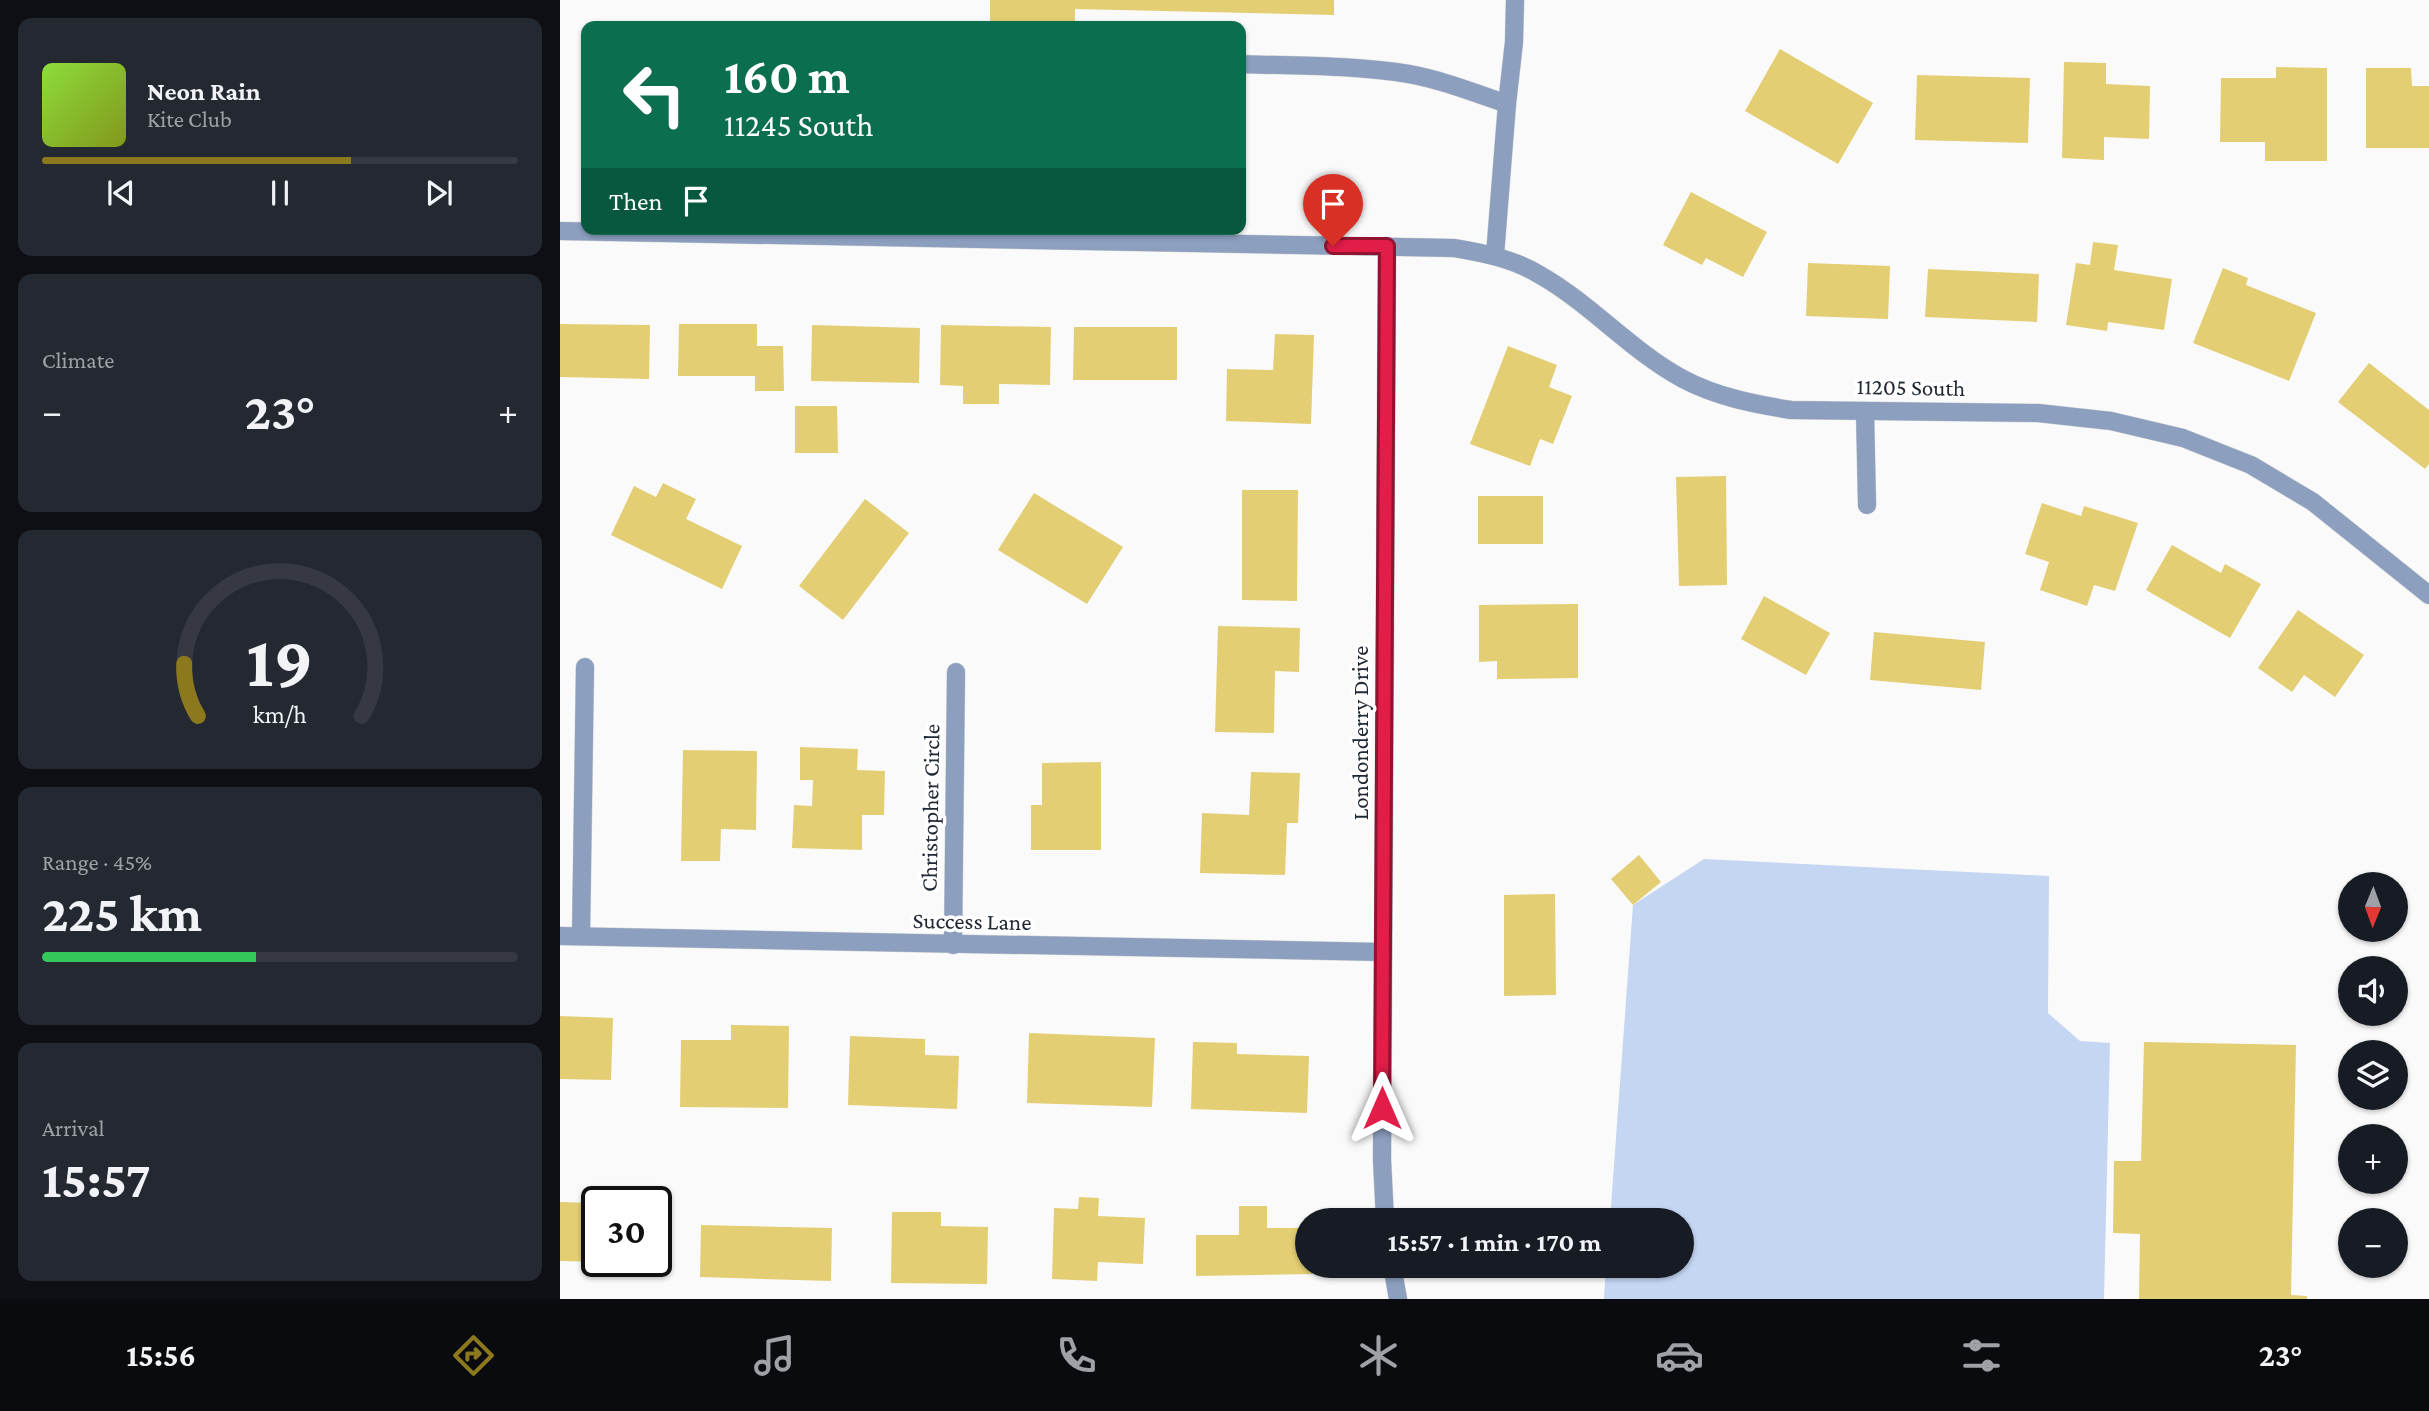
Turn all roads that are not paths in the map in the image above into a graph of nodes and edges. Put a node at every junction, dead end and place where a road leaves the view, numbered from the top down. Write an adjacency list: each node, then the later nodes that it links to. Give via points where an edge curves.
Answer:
1 (1515, 0): 3 (street)
2 (1246, 64): 3 (street, via 1410,74)
3 (1507, 104): 9 (street)
4 (560, 231): 5 (street, 11205 South)
5 (581, 231)
6 (1013, 235): 7 (street, 11205 South)
7 (1092, 235): 8 (street, 11205 South)
8 (1387, 246): 9 (street, 11205 South, via 1454,248); 18 (street, Londonderry Drive)
9 (1494, 255): 10 (street, 11205 South, via 1539,274 1683,379 1754,404 1791,410)
10 (1865, 411): 11 (street); 12 (street, 11205 South, via 2038,413 2111,421 2183,438 2251,465 2314,502)
11 (1867, 505)
12 (2429, 595)
13 (585, 667): 16 (street)
14 (956, 672): 17 (street, Christopher Circle)
15 (560, 936): 16 (street, Success Lane)
16 (581, 936): 17 (street, Success Lane)
17 (953, 945): 18 (street, Success Lane)
18 (1383, 952): 19 (street, Londonderry Drive)
19 (1384, 1208)
20 (1394, 1278): 21 (street)
21 (1398, 1299)

